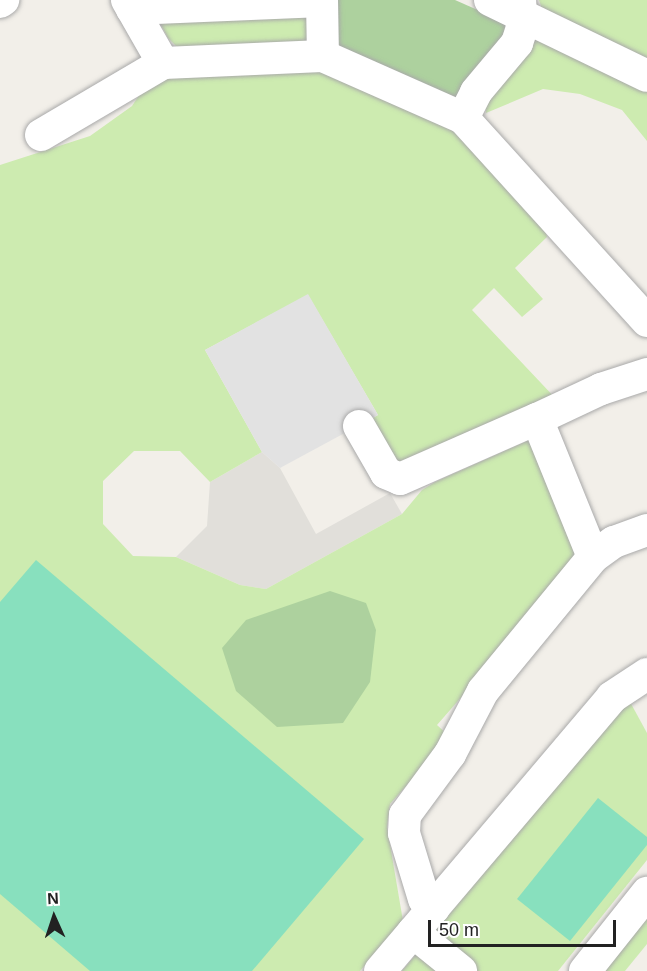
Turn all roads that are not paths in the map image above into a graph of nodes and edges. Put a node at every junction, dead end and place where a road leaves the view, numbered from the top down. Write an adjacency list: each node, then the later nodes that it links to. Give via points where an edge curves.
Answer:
1 (490, 0): 4 (lane)
2 (322, 1): 3 (lane); 5 (lane)
3 (130, 4): 6 (lane)
4 (521, 7): 7 (lane); 8 (lane, via 517,43 476,92)
5 (323, 56): 6 (lane); 8 (lane)
6 (163, 63): 9 (lane)
7 (647, 76)
8 (463, 118): 10 (lane)
9 (41, 135)
10 (647, 321)
11 (647, 374): 12 (lane, via 601,389)
12 (537, 419): 13 (lane, via 400,480 386,473); 15 (lane)
13 (359, 426)
14 (647, 530): 15 (lane, via 614,542)
15 (593, 557): 18 (lane, via 483,691 450,754 405,815 404,833 423,898)
16 (647, 674): 18 (lane, via 612,697)
17 (647, 893): 22 (lane)
18 (434, 908): 19 (lane)
19 (413, 932): 20 (lane); 21 (lane)
20 (380, 971)
21 (461, 971)
22 (585, 971)

